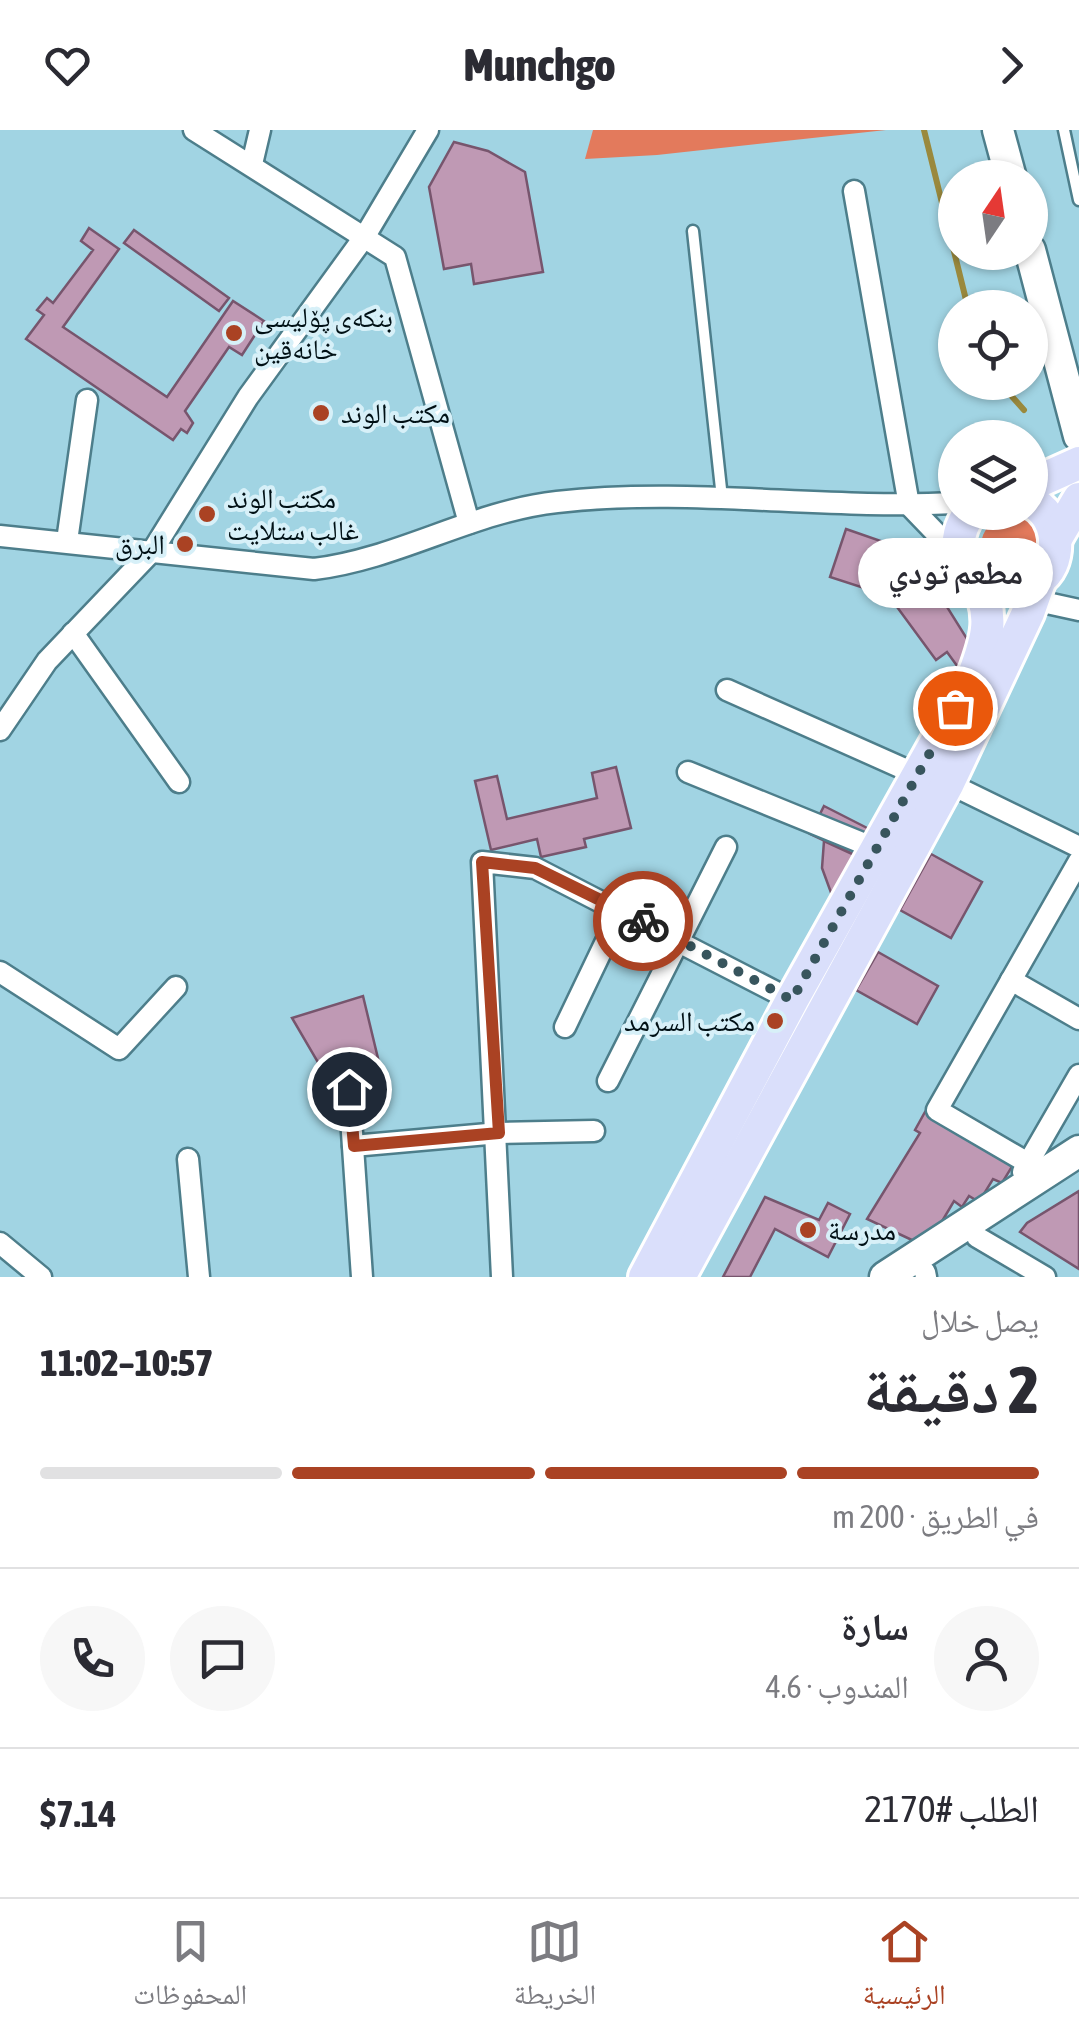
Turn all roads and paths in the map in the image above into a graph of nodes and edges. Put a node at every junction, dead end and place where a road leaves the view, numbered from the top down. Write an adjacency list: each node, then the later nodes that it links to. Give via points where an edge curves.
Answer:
1 (194, 130): 7 (street)
2 (260, 130): 7 (street)
3 (428, 130): 11 (street)
4 (998, 130): 6 (main road)
5 (1064, 130): 9 (lane)
6 (1006, 160)
7 (252, 164): 11 (street)
8 (854, 191): 20 (street)
9 (1079, 200)
10 (693, 231): 18 (lane)
11 (365, 236): 22 (street, via 395,257); 27 (street, via 240,410)
12 (1035, 270): 14 (main road)
13 (87, 400): 26 (street)
14 (1079, 436)
15 (1079, 463): 16 (main road)
16 (1048, 477)
17 (1079, 498): 25 (main road)
18 (722, 500): 20 (street); 22 (street, via 554,502)
19 (938, 503): 20 (street)
20 (909, 505): 28 (street)
21 (1048, 520): 25 (main road)
22 (468, 523): 27 (street, via 354,564 314,569)
23 (962, 530): 28 (main road)
24 (0, 536): 26 (street)
25 (1055, 540): 29 (main road)
26 (66, 541): 27 (street)
27 (153, 550): 31 (street)
28 (979, 577): 29 (main road, via 1014,590); 35 (main road, via 990,633)
29 (1036, 588): 30 (street); 35 (main road)
30 (1079, 610)
31 (73, 633): 33 (street); 36 (street)
32 (727, 690): 35 (street)
33 (0, 730)
34 (688, 772): 39 (street)
35 (933, 779): 38 (street); 39 (main road); 46 (main road)
36 (179, 782)
37 (726, 847): 42 (street)
38 (1079, 847)
39 (877, 849): 46 (main road)
40 (1079, 861): 44 (street)
41 (622, 910): 42 (street); 48 (street); 53 (street, via 535,868 482,862)
42 (680, 941): 46 (street); 50 (street)
43 (0, 972): 45 (street, via 119,1049)
44 (1011, 980): 47 (street); 57 (street, via 937,1110)
45 (176, 987)
46 (806, 1007): 67 (main road); 68 (main road)
47 (1079, 1019)
48 (564, 1027)
49 (1079, 1075): 57 (street)
50 (608, 1081)
51 (349, 1089): 54 (street)
52 (594, 1131): 53 (street)
53 (499, 1133): 54 (street); 66 (street)
54 (354, 1146): 65 (street)
55 (1079, 1151): 57 (main road)
56 (188, 1159): 64 (street)
57 (1036, 1168): 69 (main road, via 1009,1196)
58 (1079, 1174): 59 (main road)
59 (977, 1237): 62 (main road); 70 (street)
60 (0, 1243): 61 (street)
61 (20, 1268): 63 (street)
62 (923, 1275)
63 (41, 1277)
64 (199, 1277)
65 (362, 1277)
66 (502, 1277)
67 (645, 1277)
68 (678, 1277)
69 (885, 1277)
70 (1045, 1277)

